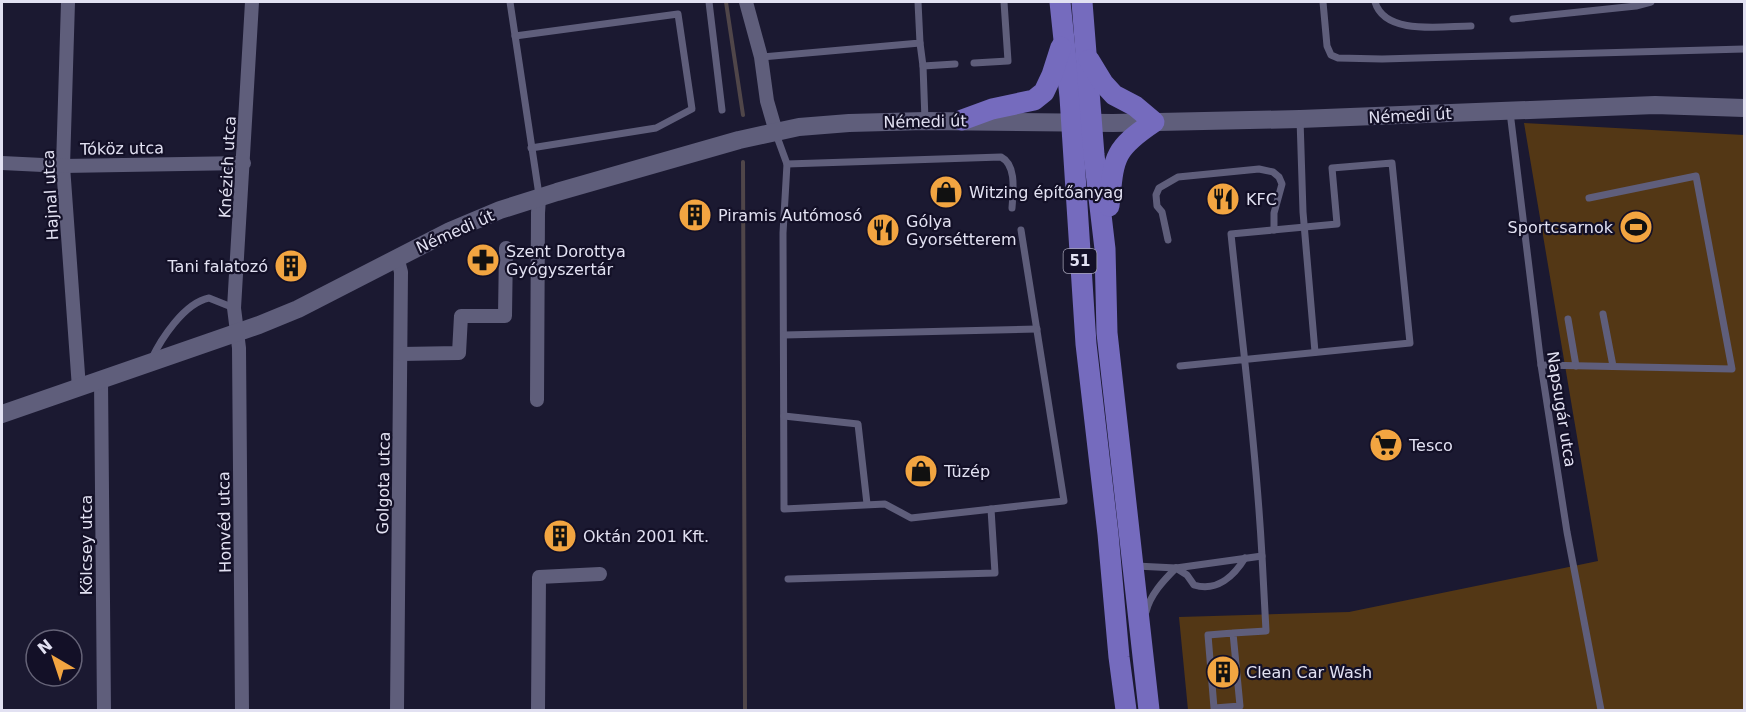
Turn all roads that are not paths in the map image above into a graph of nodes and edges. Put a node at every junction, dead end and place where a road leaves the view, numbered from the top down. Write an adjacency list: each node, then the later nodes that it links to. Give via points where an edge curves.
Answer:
1 (68, 2): 37 (street, Hajnal utca)
2 (252, 2): 35 (street, Knézich utca)
3 (510, 2): 15 (lane)
4 (709, 2): 25 (lane)
5 (746, 2): 19 (street)
6 (918, 2): 17 (lane)
7 (1004, 2): 21 (lane, via 1008,60)
8 (1060, 2): 16 (main road, 51)
9 (1082, 2): 20 (main road, 51)
10 (1323, 2): 18 (lane, via 1327,46 1330,55 1338,58)
11 (1375, 2): 14 (lane, via 1400,25)
12 (1651, 2): 13 (lane)
13 (1513, 18)
14 (1471, 26)
15 (515, 36): 33 (lane); 33 (lane, via 678,14 692,109 656,128)
16 (1064, 38): 28 (main road, via 1044,92 1034,100); 31 (main road, 51)
17 (921, 43): 19 (lane); 23 (lane)
18 (1744, 49)
19 (761, 57): 32 (street)
20 (1087, 58): 30 (main road, via 1114,95); 31 (main road, 51)
21 (974, 63)
22 (955, 64): 23 (lane)
23 (922, 66): 29 (lane)
24 (1744, 108): 26 (main road, Némedi út, via 1655,105)
25 (722, 110)
26 (1510, 110): 27 (main road, Némedi út); 58 (lane, Napsugár utca)
27 (1300, 119): 30 (main road, Némedi út); 41 (lane)
28 (962, 120): 29 (main road, Némedi út); 31 (main road, Némedi út)
29 (925, 121): 32 (main road, Némedi út, via 826,124)
30 (1154, 122): 31 (main road, Némedi út); 46 (main road, via 1121,148 1113,166)
31 (1082, 123): 46 (main road, 51); 75 (main road, 51, via 1086,344 1112,541)
32 (776, 132): 36 (lane); 38 (main road, Némedi út)
33 (531, 148): 38 (lane)
34 (2, 163): 37 (street, Tóköz utca)
35 (244, 163): 37 (street, Tóköz utca); 48 (street, Knézich utca)
36 (787, 164): 40 (lane, via 1000,157 1011,167); 53 (lane)
37 (63, 166): 63 (street, Hajnal utca)
38 (539, 198): 47 (main road, Némedi út, via 500,210); 64 (street)
39 (1589, 198): 61 (lane, via 1696,176 1732,369)
40 (1012, 207)
41 (1304, 227): 43 (lane); 54 (lane); 54 (lane, via 1337,225 1332,168 1392,163 1410,343)
42 (1021, 230): 51 (lane)
43 (1274, 230): 44 (lane, via 1282,184 1273,172 1258,169 1178,177 1159,188 1157,206); 56 (lane, via 1231,234)
44 (1168, 240)
45 (506, 248): 55 (street, via 505,316 461,316 459,353)
46 (1105, 249): 71 (main road, 51, via 1107,333)
47 (397, 257): 52 (main road, Némedi út, via 298,309); 55 (street, Golgota utca, via 401,272)
48 (234, 308): 52 (street, Knézich utca); 57 (lane, via 209,298 194,304 170,328)
49 (1604, 314): 61 (lane)
50 (1568, 319): 60 (lane)
51 (1037, 330): 53 (lane); 68 (lane, via 1064,501)
52 (237, 334): 57 (main road, Némedi út); 79 (street, Honvéd utca)
53 (784, 335): 66 (lane)
54 (1315, 352): 56 (lane)
55 (400, 354): 80 (street, Golgota utca)
56 (1244, 359): 59 (lane); 69 (lane)
57 (149, 364): 62 (main road, Némedi út)
58 (1541, 365): 60 (lane); 84 (lane, Napsugár utca)
59 (1180, 366)
60 (1576, 366): 61 (lane)
61 (1613, 366)
62 (101, 380): 63 (main road, Némedi út); 78 (street, Kölcsey utca)
63 (79, 388): 65 (main road, Némedi út)
64 (537, 400)
65 (2, 414)
66 (784, 416): 67 (lane, via 858,424); 67 (lane, via 784,508)
67 (867, 504): 68 (lane, via 885,504 911,518)
68 (991, 509): 74 (lane, via 995,573)
69 (1262, 556): 70 (lane); 76 (lane, via 1266,630)
70 (1245, 558): 72 (lane); 72 (lane, via 1226,581 1214,586 1194,585)
71 (1125, 568): 72 (lane); 75 (lane); 77 (main road, 51)
72 (1176, 568): 77 (lane, via 1148,603)
73 (600, 574): 81 (street, via 539,577)
74 (788, 579)
75 (1114, 598): 82 (main road, 51)
76 (1233, 633): 76 (lane, via 1240,706 1214,708 1208,635)
77 (1141, 644): 83 (main road, 51)
78 (104, 711)
79 (242, 711)
80 (397, 711)
81 (538, 711)
82 (1125, 711)
83 (1149, 711)
84 (1601, 711)

